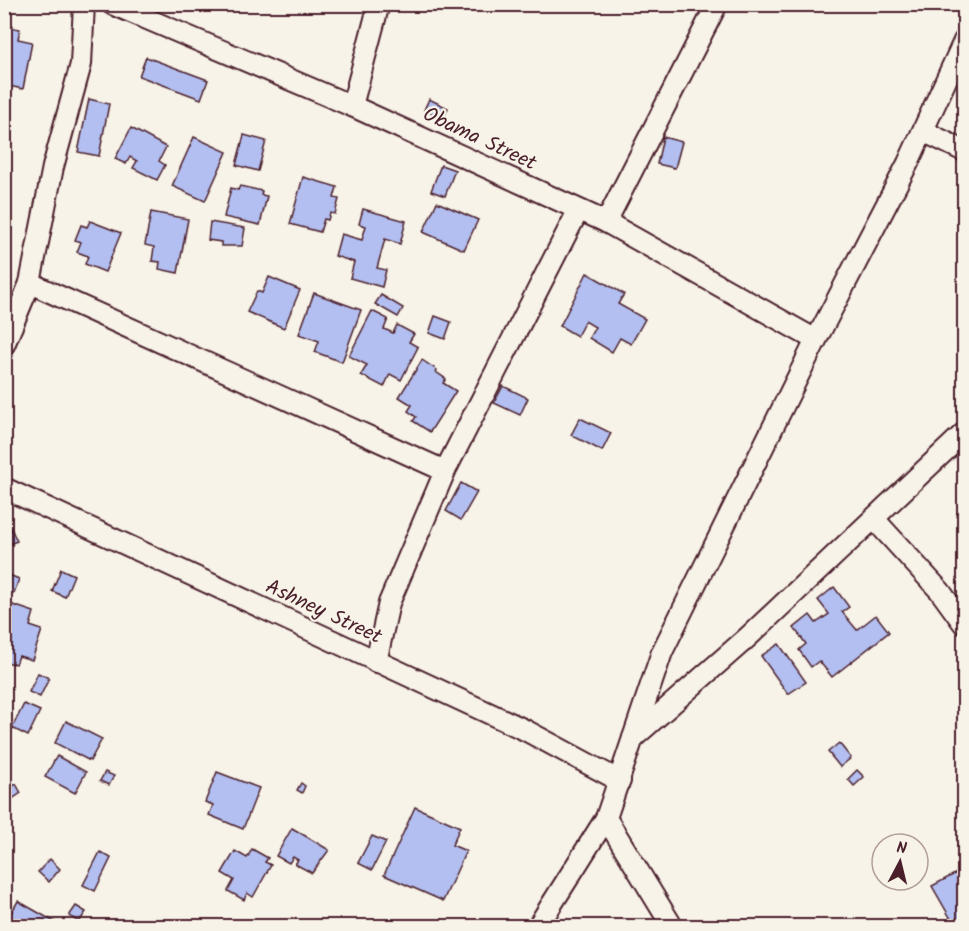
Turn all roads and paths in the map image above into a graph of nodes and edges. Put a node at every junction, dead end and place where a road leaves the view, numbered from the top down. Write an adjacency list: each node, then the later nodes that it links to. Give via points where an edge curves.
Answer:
1 (84, 4): 11 (street, via 81,64 53,167)
2 (112, 4): 6 (street, Obama Street)
3 (379, 4): 6 (street)
4 (717, 4): 10 (street)
5 (964, 41): 7 (street)
6 (352, 106): 9 (street, Obama Street)
7 (923, 131): 8 (street); 12 (street)
8 (964, 152)
9 (578, 211): 10 (street, Obama Street); 15 (street)
10 (606, 222): 12 (street, Obama Street)
11 (30, 283): 13 (street); 15 (street)
12 (816, 340): 20 (street, via 662,652)
13 (4, 345)
14 (964, 433): 17 (street)
15 (445, 471): 19 (street, via 389,603)
16 (4, 488): 19 (street, Ashney Street)
17 (875, 520): 18 (street, via 940,591); 20 (street)
18 (964, 624)
19 (376, 662): 21 (street, Ashney Street, via 525,730)
20 (632, 739): 21 (street)
21 (620, 781): 22 (street)
22 (606, 818): 23 (street); 24 (street)
23 (538, 927)
24 (672, 927)

